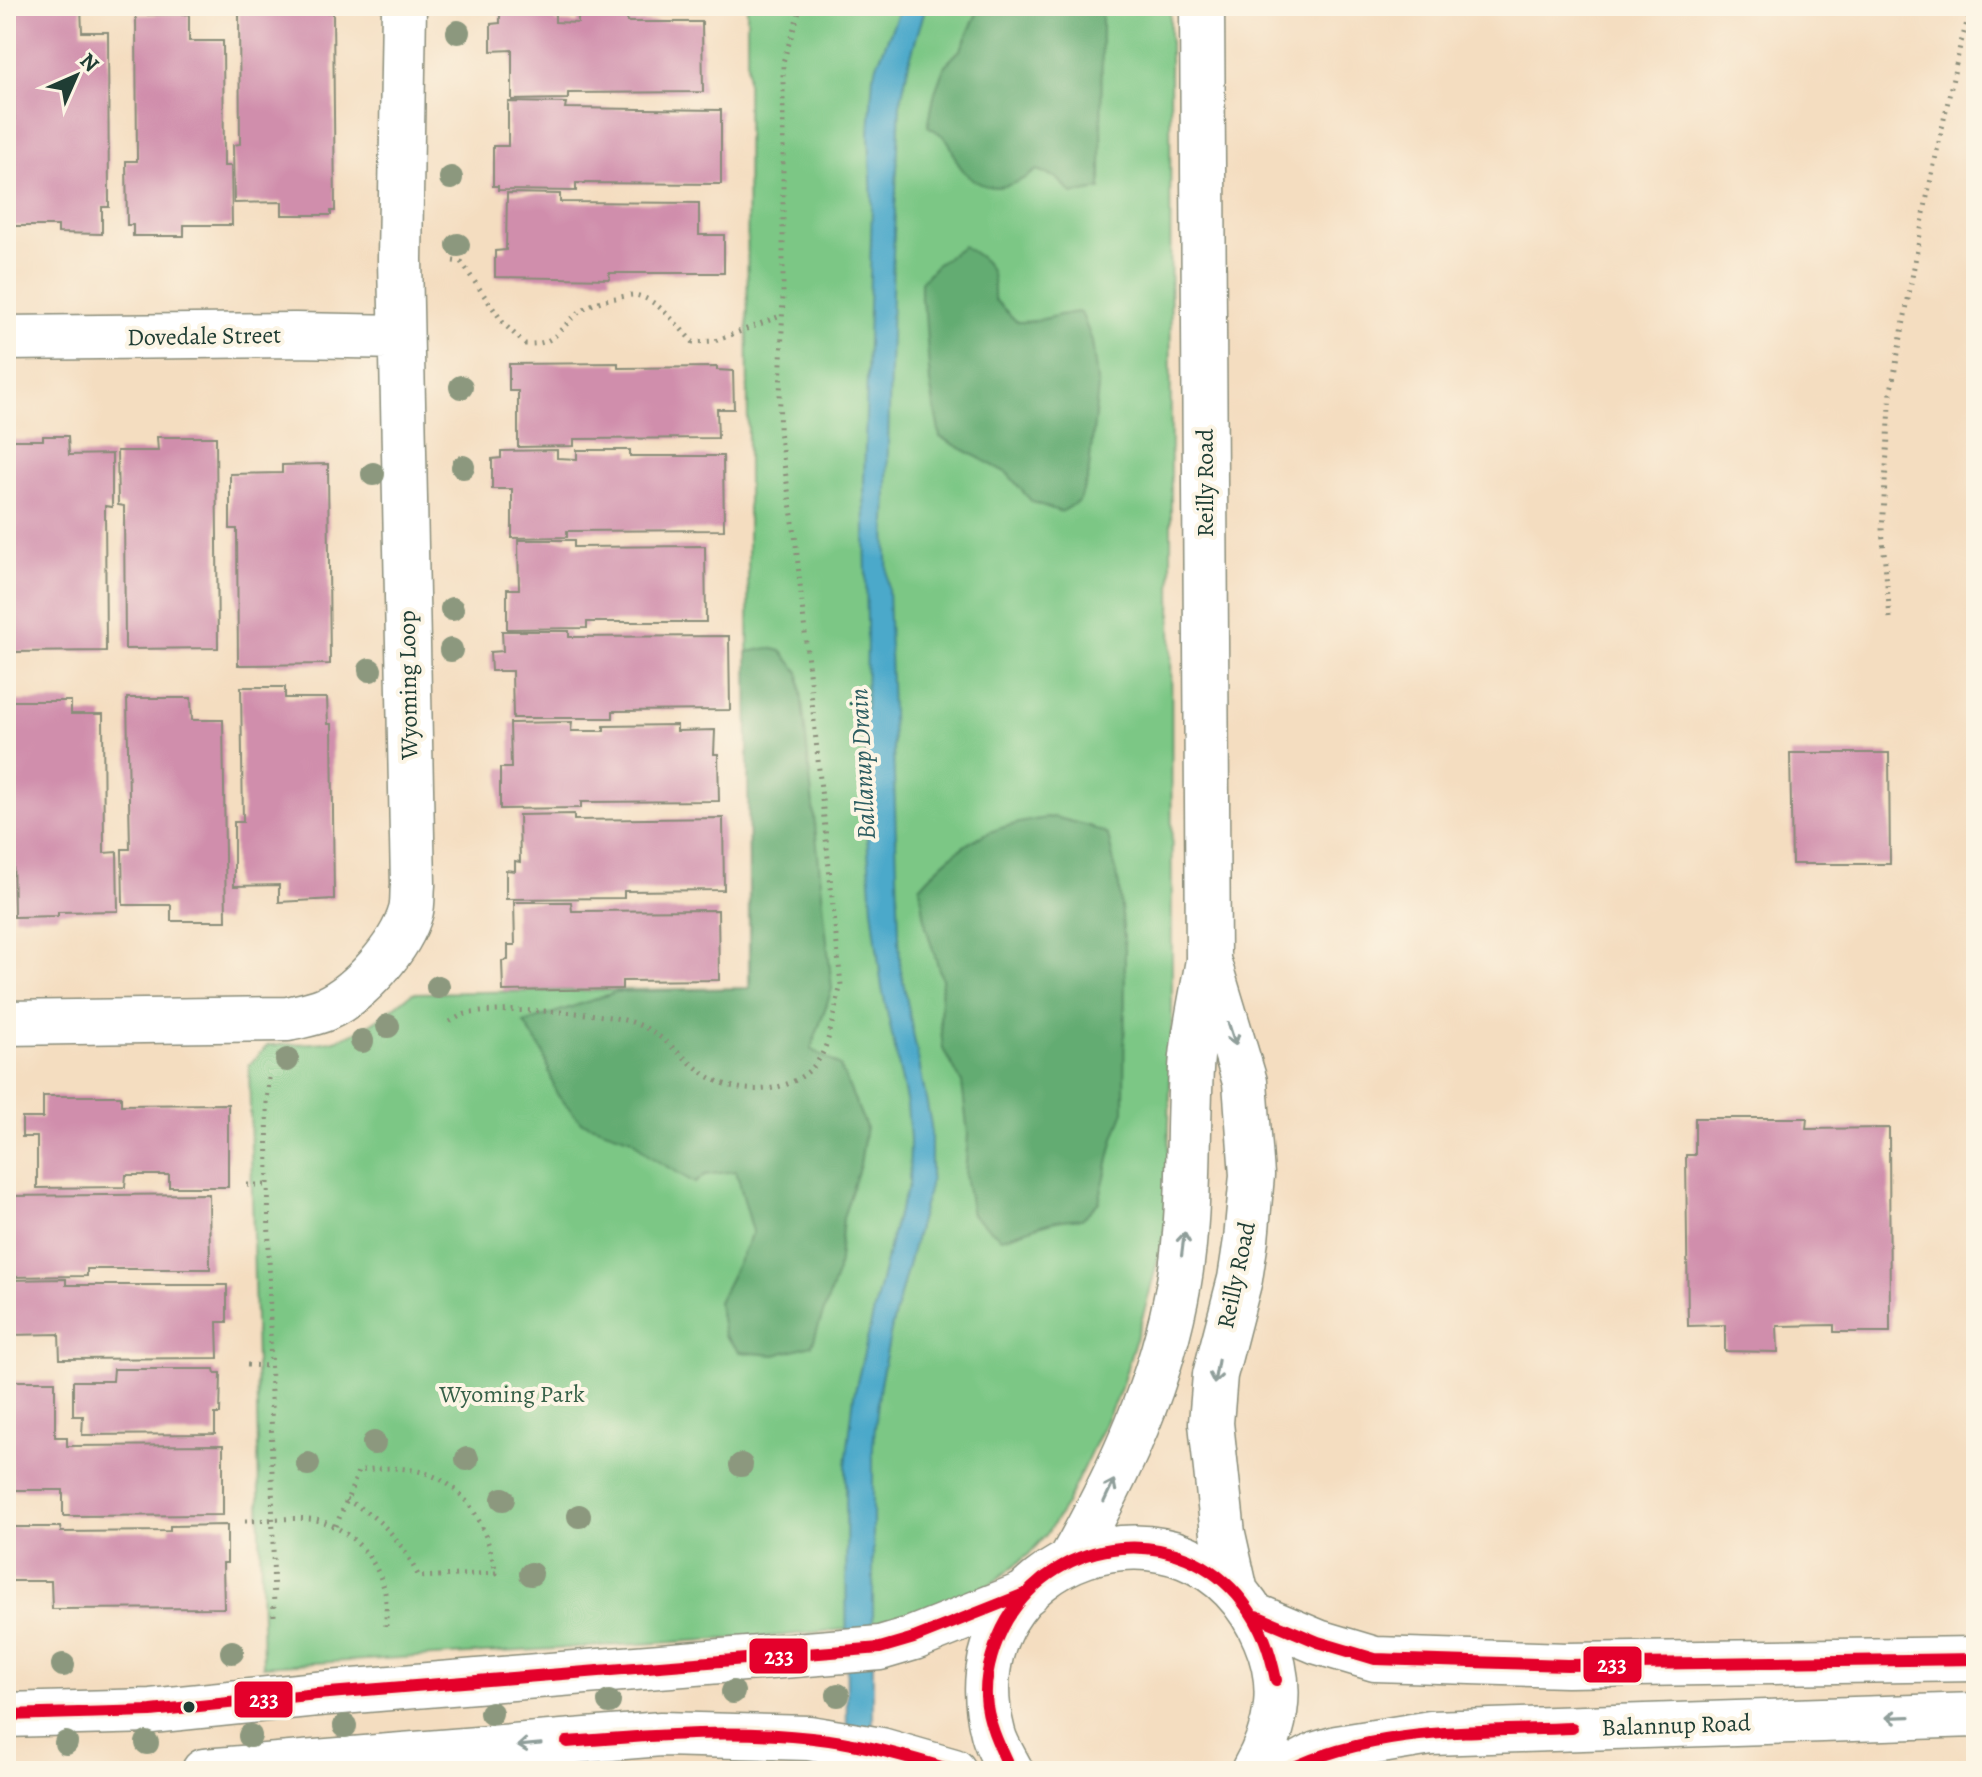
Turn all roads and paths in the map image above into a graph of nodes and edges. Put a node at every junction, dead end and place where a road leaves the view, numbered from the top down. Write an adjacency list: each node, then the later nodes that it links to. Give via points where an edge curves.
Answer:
1 (404, 6): 7 (street, Wyoming Loop)
2 (801, 6): 6 (path, via 783,62)
3 (1202, 6): 10 (street, Reilly Road)
4 (1972, 6): 9 (path, via 1930,182 1891,391 1882,529)
5 (449, 259): 6 (path, via 461,262 504,324 525,344 542,345 590,305 635,295 655,304 693,342 715,341)
6 (783, 315): 11 (path, via 779,431 795,535 841,985 822,1055 778,1088 750,1090 708,1077 650,1031 620,1019 537,1011 465,1014)
7 (401, 337): 8 (street, Dovedale Street); 12 (street, Wyoming Loop, via 413,885 402,932 361,985 307,1015)
8 (6, 338)
9 (1890, 618)
10 (1208, 960): 22 (street, Reilly Road, one-way to 10, via 1109,1493 1166,1344 1186,1225 1191,1065); 24 (street, Reilly Road, one-way to 24, via 1245,1082 1252,1175 1240,1279 1215,1375 1211,1423 1223,1534)
11 (450, 1022)
12 (6, 1023)
13 (269, 1078): 15 (path)
14 (247, 1185): 15 (path)
15 (268, 1185): 17 (path)
16 (247, 1365): 17 (path)
17 (270, 1366): 20 (path)
18 (346, 1500): 18 (path, via 358,1471 386,1466 417,1470 451,1484 476,1511 496,1573 419,1577 373,1514); 21 (path)
19 (245, 1521): 20 (path)
20 (273, 1521): 21 (path, via 309,1519); 25 (path)
21 (336, 1526): 26 (path, via 373,1564 384,1588)
22 (1071, 1559): 23 (street); 24 (street, via 1112,1548 1154,1548 1194,1561 1229,1584)
23 (1027, 1593): 28 (street, via 880,1648 151,1711); 33 (street, via 1009,1613 992,1652 986,1694 993,1735)
24 (1246, 1604): 27 (street, via 1318,1642 1375,1659 1567,1665); 34 (street, Reilly Road, via 1273,1658 1278,1702 1268,1746)
25 (274, 1618)
26 (386, 1626)
27 (1976, 1659)
28 (6, 1715)
29 (1976, 1715): 35 (street, Balannup Road, one-way to 35, via 1431,1733 1355,1743 1317,1754)
30 (434, 1762): 31 (street); 32 (street, one-way to 30, via 844,1743 759,1735 661,1734)
31 (204, 1771)
32 (954, 1771)
33 (1011, 1771)
34 (1253, 1771)
35 (1286, 1771)

